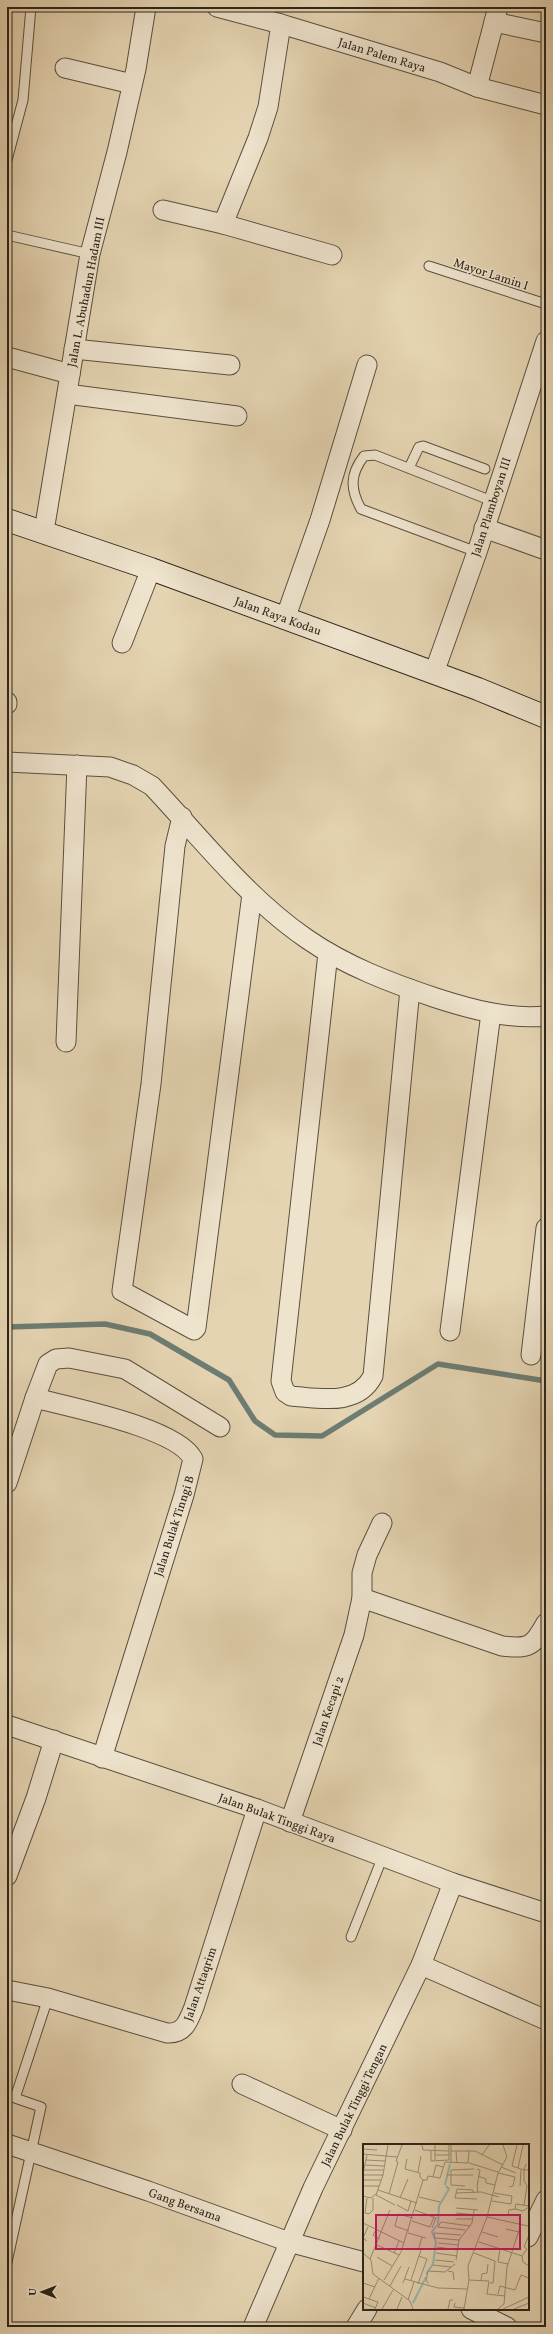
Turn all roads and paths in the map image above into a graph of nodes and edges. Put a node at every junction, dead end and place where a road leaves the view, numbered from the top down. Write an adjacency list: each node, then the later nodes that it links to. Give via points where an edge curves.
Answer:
1 (31, 7): 11 (lane, via 23,100)
2 (146, 7): 8 (street, Jalan L. Abuhadun Hadam III)
3 (217, 7): 5 (street, Jalan Palem Raya)
4 (496, 14): 6 (street); 9 (street)
5 (281, 24): 9 (street, Jalan Palem Raya, via 440,72); 13 (street, via 268,107)
6 (546, 33)
7 (65, 68): 8 (street)
8 (132, 84): 15 (street, Jalan L. Abuhadun Hadam III)
9 (477, 87): 10 (street, Jalan Palem Raya)
10 (546, 105)
11 (7, 160)
12 (163, 210): 13 (street)
13 (224, 224): 16 (street)
14 (7, 235): 15 (lane)
15 (90, 254): 20 (street, Jalan L. Abuhadun Hadam III)
16 (332, 255)
17 (429, 266): 18 (lane, Mayor Lamin I)
18 (546, 304)
19 (546, 341): 29 (street, Jalan Plamboyan III)
20 (74, 349): 23 (street); 24 (street, Jalan L. Abuhadun Hadam III)
21 (7, 357): 24 (street)
22 (367, 364): 36 (street, via 320,520)
23 (230, 365)
24 (70, 374): 25 (street, Jalan L. Abuhadun Hadam III)
25 (67, 394): 26 (street); 32 (street, Jalan L. Abuhadun Hadam III)
26 (237, 416)
27 (409, 468): 28 (lane, via 419,447 423,446); 29 (lane); 34 (lane, via 375,455 364,456 352,486 361,509)
28 (485, 469)
29 (492, 501): 31 (street, Jalan Plamboyan III)
30 (7, 520): 32 (street, Jalan Raya Kodau)
31 (484, 528): 33 (street); 34 (street, Jalan Plamboyan III)
32 (44, 531): 35 (street, Jalan Raya Kodau)
33 (546, 550)
34 (477, 552): 38 (street, Jalan Plamboyan III)
35 (151, 569): 36 (street, Jalan Raya Kodau); 37 (street)
36 (285, 619): 38 (street, Jalan Raya Kodau)
37 (122, 643)
38 (434, 673): 39 (street, Jalan Raya Kodau)
39 (546, 717)
40 (7, 762): 41 (street)
41 (76, 765): 42 (street, via 110,767 133,775 152,786); 48 (street)
42 (182, 817): 43 (street); 43 (street, via 175,846 151,1084 122,1291 194,1330)
43 (252, 894): 44 (street)
44 (328, 953): 45 (street, via 370,974); 45 (street, via 281,1381 285,1392 291,1396 341,1399 358,1393 369,1384 373,1376)
45 (410, 989): 46 (street)
46 (492, 1013): 47 (street); 50 (street)
47 (546, 1016)
48 (66, 1042)
49 (546, 1228): 51 (street)
50 (450, 1331)
51 (530, 1355)
52 (35, 1398): 53 (street, via 48,1364 56,1359 69,1358 125,1369); 54 (street); 60 (street, Jalan Bulak Tinngi B, via 120,1420 151,1431 183,1447 193,1460 187,1488)
53 (220, 1427)
54 (7, 1483)
55 (382, 1523): 56 (street, Jalan Kecapi 2, via 367,1555 362,1573)
56 (362, 1598): 57 (street, via 502,1646 526,1648 539,1637); 62 (street, Jalan Kecapi 2, via 354,1635)
57 (546, 1623)
58 (7, 1725): 59 (street, Jalan Bulak Tinggi Raya)
59 (54, 1740): 60 (street, Jalan Bulak Tinggi Raya); 64 (street)
60 (102, 1758): 61 (street, Jalan Bulak Tinggi Raya)
61 (257, 1809): 62 (street, Jalan Bulak Tinggi Raya); 70 (street, Jalan Attaqrim, via 194,2007 183,2029 177,2033 167,2033)
62 (290, 1822): 63 (street, Jalan Bulak Tinggi Raya)
63 (383, 1856): 65 (street, Jalan Bulak Tinggi Raya); 67 (lane)
64 (7, 1876)
65 (453, 1883): 66 (street, Jalan Bulak Tinggi Raya); 68 (street, Jalan Bulak Tinggi Tengan)
66 (546, 1913)
67 (351, 1937)
68 (421, 1965): 71 (street); 73 (street, Jalan Bulak Tinggi Tengan)
69 (7, 1990): 70 (street, Jalan Attaqrim)
70 (48, 1998): 75 (lane, via 14,2098 41,2107)
71 (546, 2020)
72 (242, 2084): 73 (street)
73 (342, 2130): 78 (street, Jalan Bulak Tinggi Tengan)
74 (7, 2144): 75 (street, Gang Bersama)
75 (31, 2152): 78 (street, Gang Bersama); 79 (lane)
76 (546, 2200): 77 (street)
77 (529, 2235)
78 (289, 2242): 80 (street, Gang Bersama); 83 (street, Jalan Bulak Tinggi Tengan)
79 (7, 2262)
80 (363, 2262)
81 (366, 2310): 84 (street)
82 (483, 2312): 85 (street)
83 (253, 2327)
84 (356, 2327)
85 (507, 2327)

